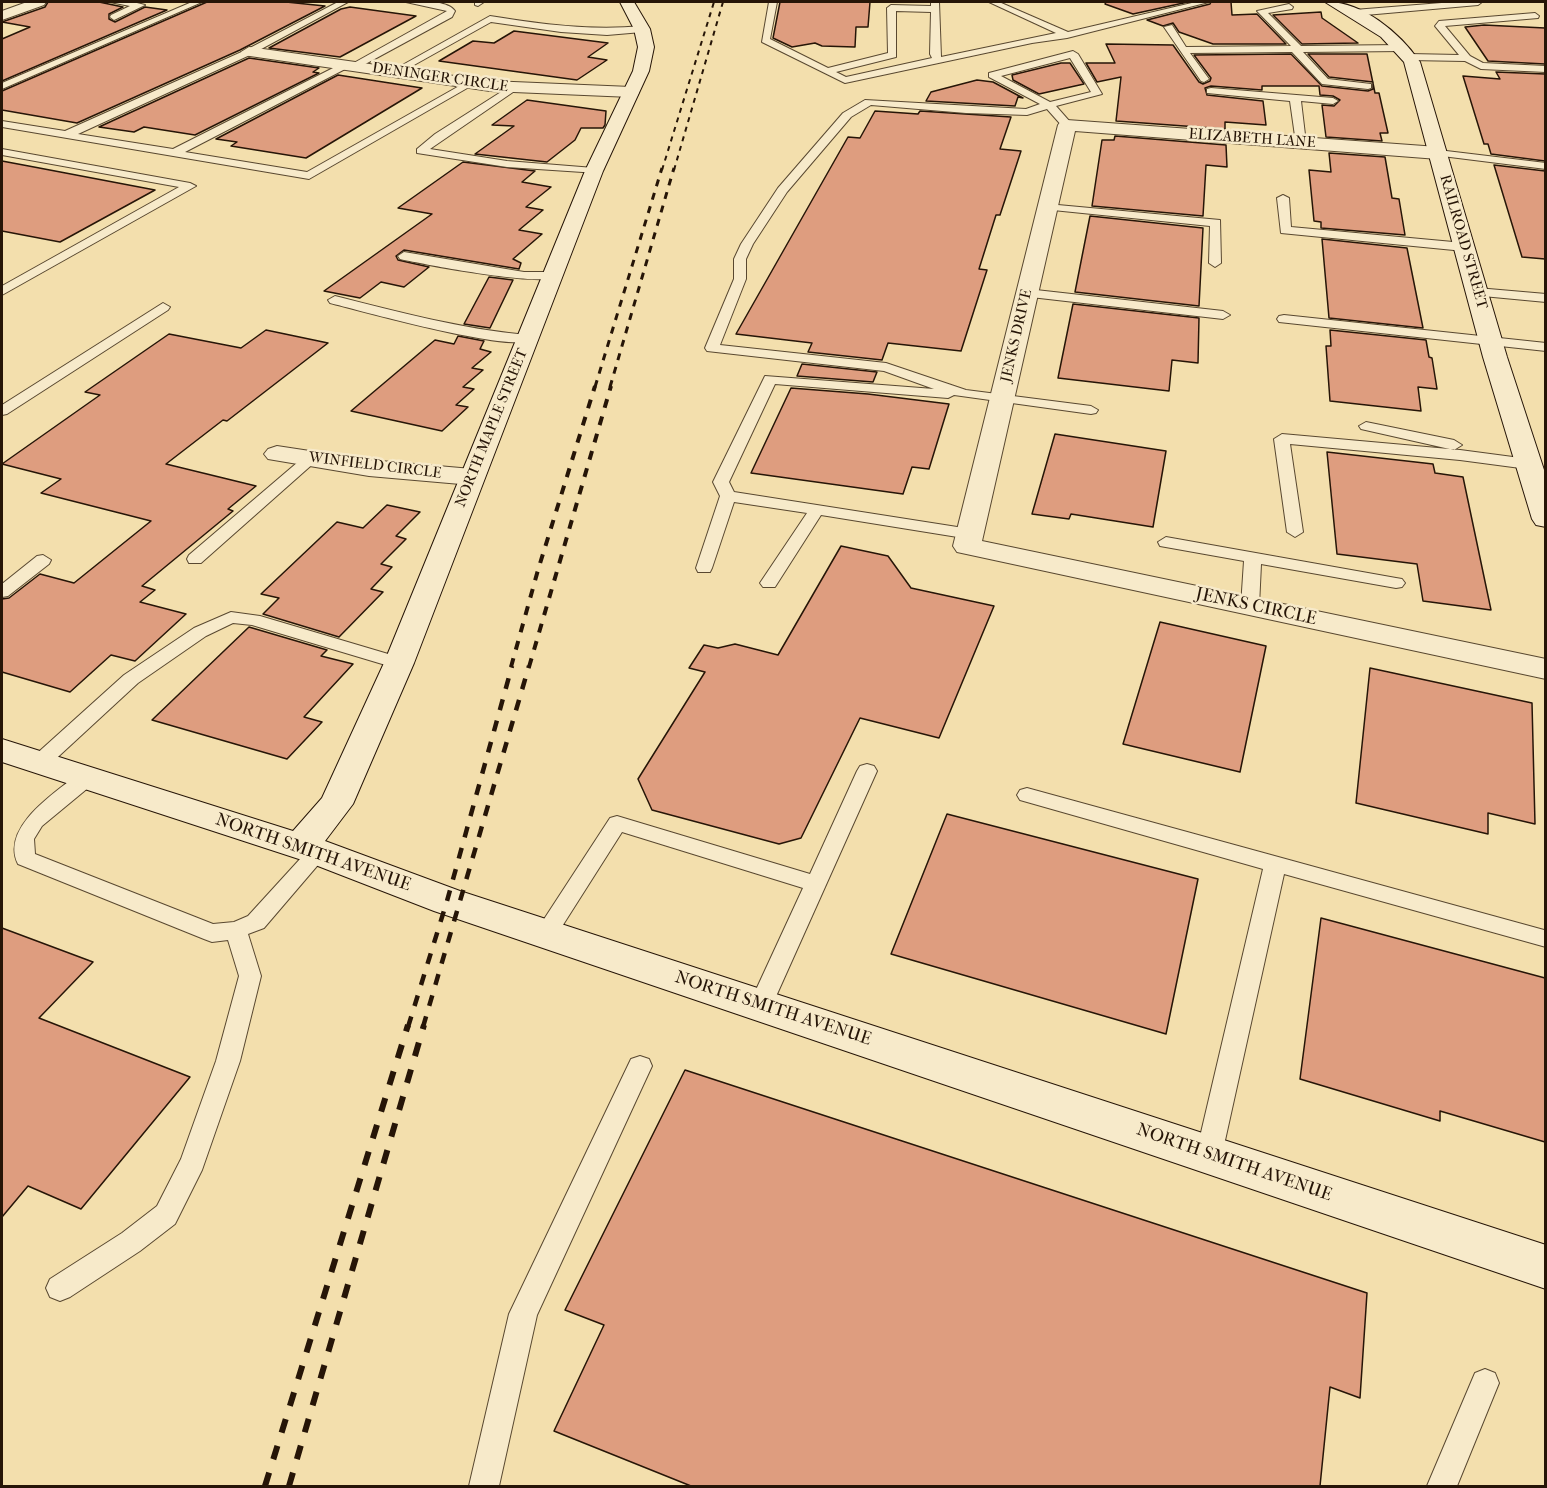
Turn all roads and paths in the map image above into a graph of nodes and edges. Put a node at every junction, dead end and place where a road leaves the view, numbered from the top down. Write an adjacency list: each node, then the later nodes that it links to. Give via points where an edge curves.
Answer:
1 (39, 2): 16 (main road)
2 (114, 2): 12 (lane)
3 (198, 2): 35 (lane)
4 (344, 2): 24 (lane)
5 (410, 2): 29 (lane, via 451,11)
6 (627, 2): 20 (main road, NORTH MAPLE STREET)
7 (773, 2): 31 (lane, via 765,40)
8 (993, 2): 21 (lane)
9 (1205, 2): 21 (lane)
10 (1332, 2): 15 (main road, RAILROAD STREET)
11 (1478, 2): 15 (lane)
12 (145, 3): 17 (lane)
13 (935, 5): 26 (lane, via 891,8); 27 (lane)
14 (1289, 7): 22 (lane, via 1262,11)
15 (1354, 13): 25 (main road, RAILROAD STREET, via 1382,30)
16 (2, 16)
17 (114, 16)
18 (1535, 16): 28 (lane, via 1442,23 1440,26)
19 (1168, 27): 23 (lane)
20 (642, 29): 32 (lane, via 561,30 490,19); 38 (main road, NORTH MAPLE STREET, via 646,47)
21 (1067, 35): 27 (lane, via 1037,38 962,58)
22 (1296, 48): 23 (lane); 25 (lane); 36 (lane, via 1325,82)
23 (1183, 50): 33 (lane)
24 (249, 52): 29 (main road, DENINGER CIRCLE); 45 (lane)
25 (1406, 52): 28 (lane); 49 (main road, RAILROAD STREET, via 1417,74)
26 (904, 54): 27 (lane); 31 (lane)
27 (936, 57): 31 (lane, via 845,80)
28 (1467, 58): 30 (lane, via 1481,66)
29 (351, 66): 32 (main road, DENINGER CIRCLE); 48 (lane)
30 (1545, 69)
31 (826, 70)
32 (394, 72): 34 (main road, DENINGER CIRCLE)
33 (1204, 79)
34 (471, 83): 37 (main road, DENINGER CIRCLE); 48 (lane, via 309,176)
35 (2, 86)
36 (1368, 86)
37 (512, 88): 38 (main road, DENINGER CIRCLE); 51 (lane, via 421,151 507,164)
38 (631, 92): 51 (main road, NORTH MAPLE STREET)
39 (1212, 92): 40 (lane)
40 (1295, 98): 41 (lane); 46 (lane)
41 (1333, 101)
42 (1049, 105): 42 (lane, via 1097,94 1073,54 992,75); 44 (lane); 69 (lane, via 1027,112 869,102 847,115 782,189 747,244 740,259 740,279 712,348 886,366)
43 (2, 124): 45 (lane)
44 (1067, 125): 46 (main road, ELIZABETH LANE); 53 (main road, JENKS DRIVE)
45 (66, 135): 48 (lane)
46 (1301, 143): 49 (main road, ELIZABETH LANE)
47 (2, 152): 58 (lane, via 189,186)
48 (174, 153)
49 (1438, 153): 50 (lane); 54 (main road, RAILROAD STREET)
50 (1545, 166)
51 (594, 171): 57 (main road, NORTH MAPLE STREET)
52 (1283, 198): 54 (lane, via 1285,230)
53 (1047, 207): 56 (lane, via 1216,224); 60 (main road, JENKS DRIVE)
54 (1464, 247): 59 (main road, RAILROAD STREET)
55 (404, 256): 57 (lane, via 524,276)
56 (1215, 263)
57 (552, 276): 66 (main road, NORTH MAPLE STREET)
58 (2, 291)
59 (1477, 292): 61 (lane); 67 (main road, RAILROAD STREET)
60 (1027, 293): 64 (lane); 70 (main road, JENKS DRIVE)
61 (1545, 298)
62 (335, 300): 66 (lane, via 456,330)
63 (163, 307): 72 (lane)
64 (1223, 315)
65 (1284, 319): 67 (lane)
66 (527, 339): 77 (main road, NORTH MAPLE STREET)
67 (1491, 342): 68 (lane); 76 (main road, RAILROAD STREET)
68 (1545, 347)
69 (964, 394): 70 (lane); 78 (lane, via 936,395 770,379 722,483)
70 (1002, 400): 71 (lane); 82 (main road, JENKS DRIVE)
71 (1091, 410)
72 (2, 411)
73 (1366, 426): 76 (lane)
74 (277, 454): 75 (main road, WINFIELD CIRCLE)
75 (310, 459): 77 (main road, WINFIELD CIRCLE); 85 (lane)
76 (1527, 459): 80 (main road, RAILROAD STREET); 81 (lane, via 1282,440)
77 (472, 477): 92 (main road, NORTH MAPLE STREET)
78 (729, 496): 79 (lane); 87 (lane)
79 (816, 511): 82 (lane); 89 (lane)
80 (1545, 519)
81 (1295, 532)
82 (968, 540): 91 (main road, JENKS CIRCLE)
83 (1166, 542): 84 (lane)
84 (1253, 558): 88 (lane); 91 (lane)
85 (195, 559)
86 (43, 560): 90 (lane)
87 (704, 568)
88 (1396, 583)
89 (769, 584)
90 (2, 591)
91 (1250, 606): 93 (main road, JENKS CIRCLE)
92 (399, 663): 95 (lane, via 254,620 231,617 200,632 131,679); 99 (main road, NORTH MAPLE STREET, via 336,804)
93 (1545, 669)
94 (2, 750): 95 (main road, NORTH SMITH AVENUE)
95 (40, 762): 97 (main road, NORTH SMITH AVENUE)
96 (867, 771): 101 (lane)
97 (87, 778): 99 (main road, NORTH SMITH AVENUE); 102 (lane, via 35,821 24,838 25,858 212,933)
98 (1027, 795): 100 (lane)
99 (310, 849): 102 (lane, via 256,922); 103 (main road, NORTH SMITH AVENUE, via 447,901)
100 (1275, 865): 104 (lane); 107 (lane)
101 (816, 884): 103 (lane, via 617,823); 105 (lane)
102 (236, 930): 109 (lane, via 250,976 228,1061 193,1162 166,1215)
103 (546, 933): 105 (main road, NORTH SMITH AVENUE)
104 (1544, 939)
105 (761, 1005): 107 (main road, NORTH SMITH AVENUE)
106 (640, 1066): 111 (lane, via 523,1314)
107 (1209, 1154): 108 (main road, NORTH SMITH AVENUE)
108 (1545, 1267)
109 (60, 1287)
110 (1485, 1383): 112 (lane)
111 (484, 1486)
112 (1442, 1486)

